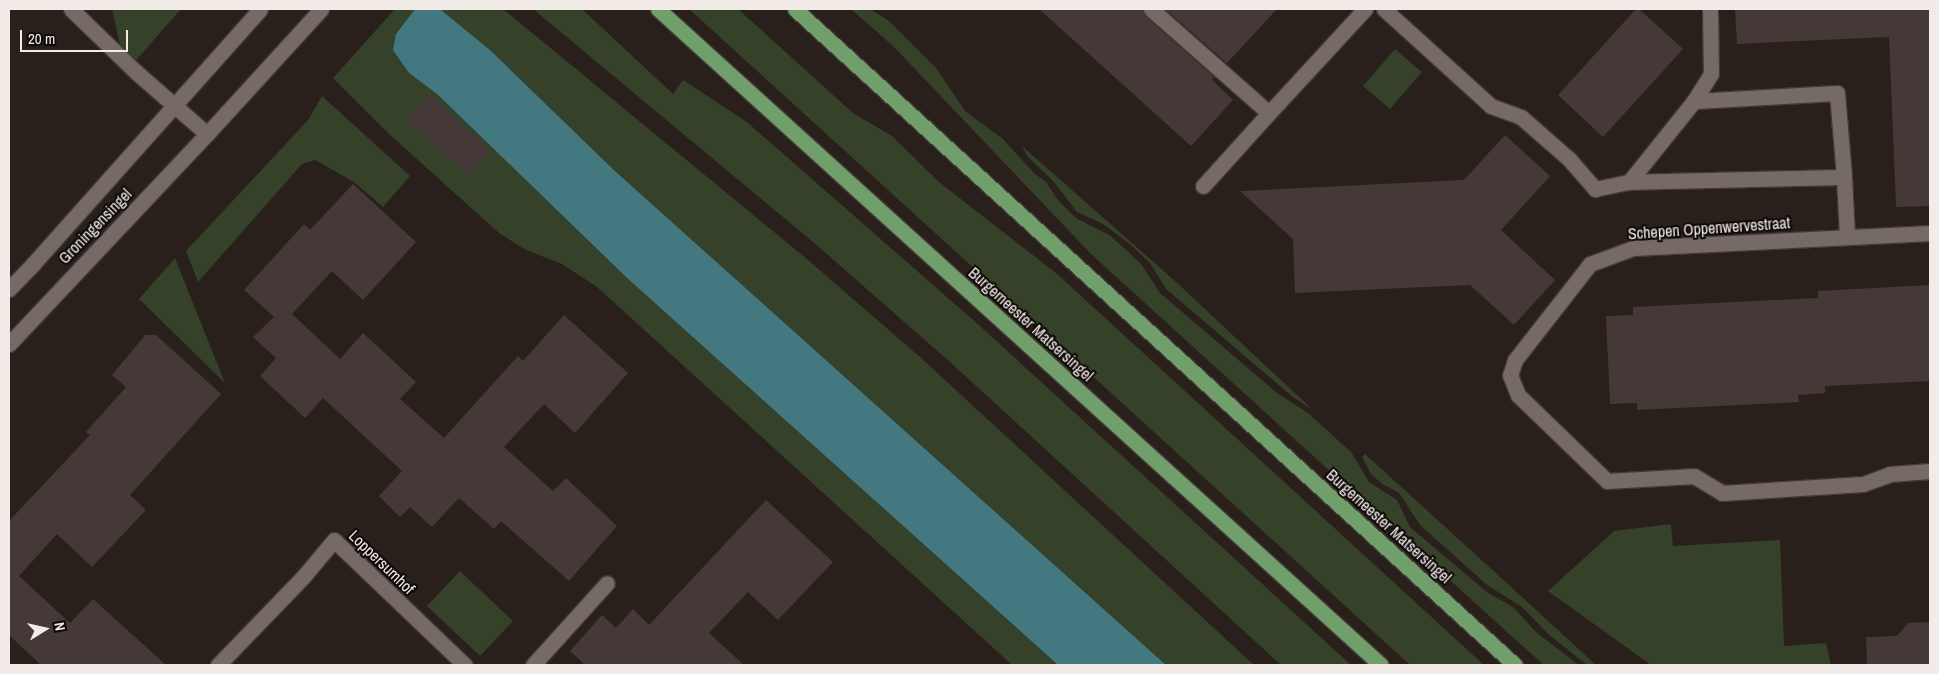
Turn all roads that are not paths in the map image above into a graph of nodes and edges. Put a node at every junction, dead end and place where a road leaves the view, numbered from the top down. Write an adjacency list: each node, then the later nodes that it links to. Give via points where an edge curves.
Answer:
1 (71, 9): 11 (street)
2 (260, 9): 11 (street, Groningensingel)
3 (321, 9): 13 (street, Groningensingel)
4 (658, 9): 26 (main road, Burgemeester Matsersingel)
5 (795, 9): 27 (main road, Burgemeester Matsersingel)
6 (1152, 9): 12 (street)
7 (1365, 9): 12 (street)
8 (1384, 9): 15 (street, via 1491,106 1521,118 1569,159 1595,189)
9 (1710, 9): 10 (street, via 1711,74)
10 (1694, 101): 14 (street, via 1836,93); 15 (street)
11 (174, 105): 13 (street); 19 (street, Groningensingel)
12 (1269, 113): 16 (street)
13 (208, 134): 20 (street, Groningensingel)
14 (1844, 177): 15 (street); 18 (street)
15 (1630, 182)
16 (1204, 186)
17 (1930, 233): 18 (street, Schepen Oppenwervestraat)
18 (1847, 236): 21 (street, Schepen Oppenwervestraat, via 1633,248 1590,264 1515,360 1510,375 1518,395 1607,481 1694,476 1722,493 1864,484 1890,474)
19 (9, 289)
20 (9, 344)
21 (1930, 471)
22 (608, 583): 25 (street)
23 (218, 665): 24 (street, Loppersumhof, via 334,540)
24 (465, 665)
25 (533, 665)
26 (1381, 665)
27 (1515, 665)

